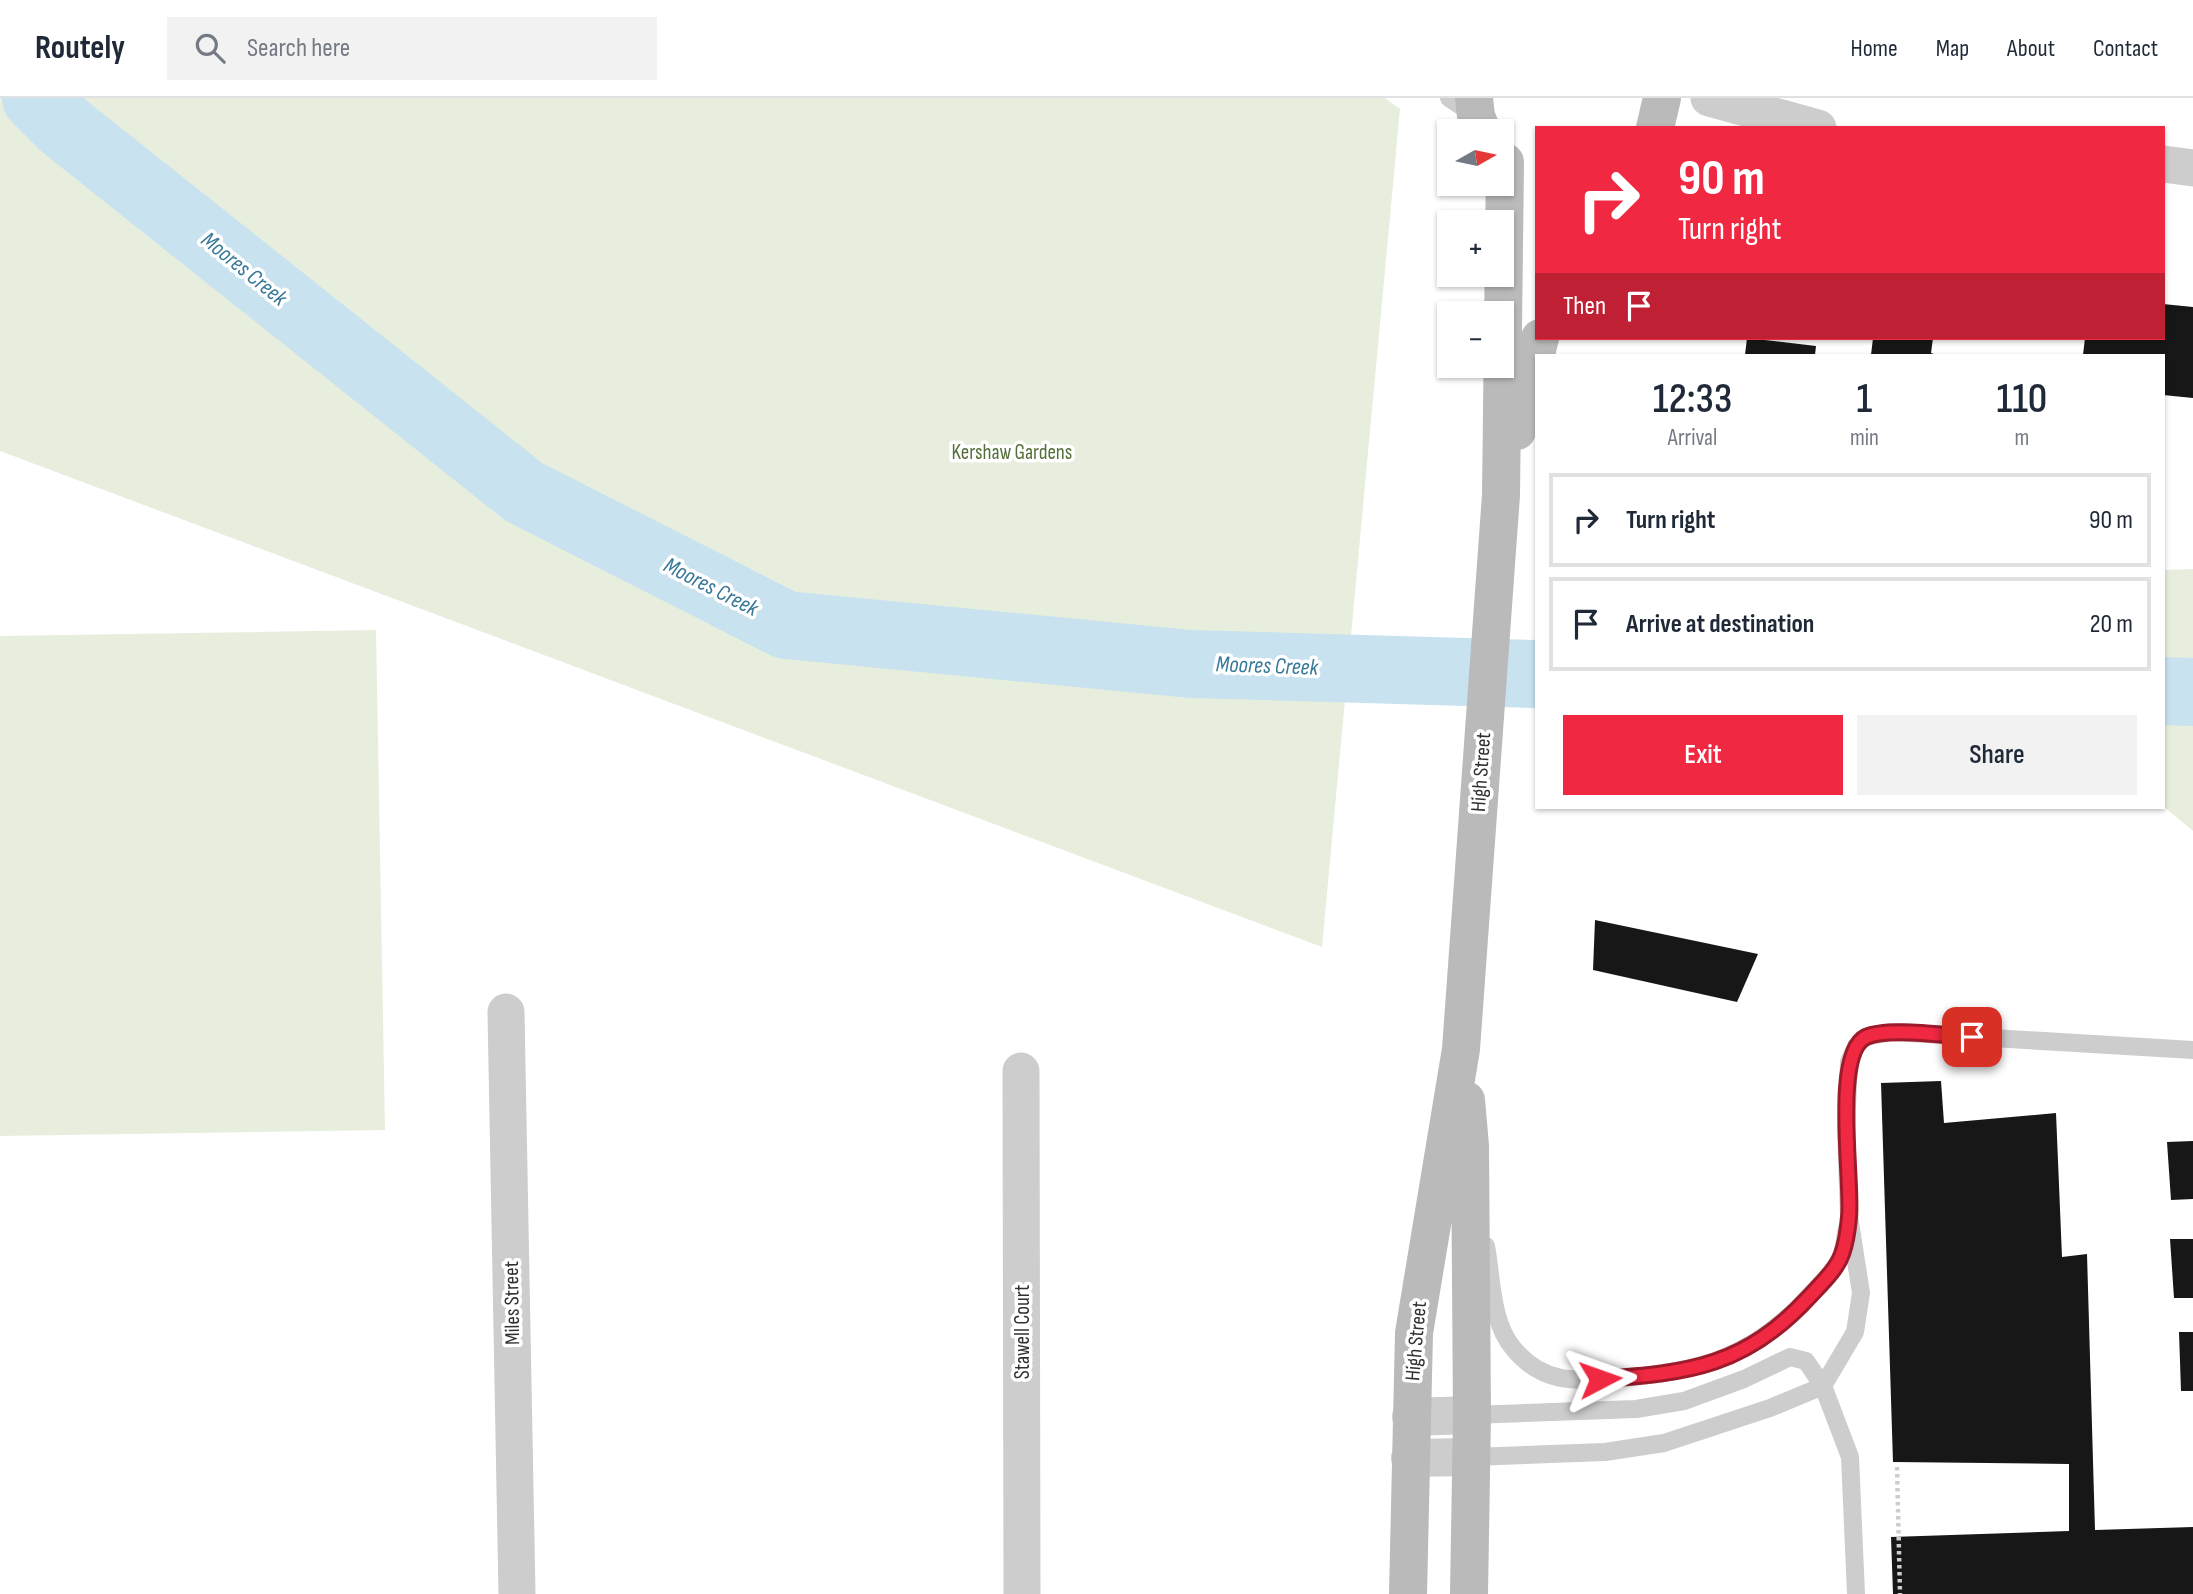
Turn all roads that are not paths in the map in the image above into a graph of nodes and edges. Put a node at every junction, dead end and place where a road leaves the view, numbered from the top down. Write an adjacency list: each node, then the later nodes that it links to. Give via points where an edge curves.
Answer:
1 (1662, 98): 3 (main road)
2 (1709, 98): 4 (street)
3 (1655, 126)
4 (1812, 126)
5 (2165, 164): 6 (street)
6 (2193, 167)
7 (1513, 196): 9 (main road, High Street)
8 (1535, 358): 9 (main road, High Street)
9 (1501, 495): 11 (main road, High Street)
10 (506, 1012): 21 (street, Miles Street)
11 (1462, 1031): 14 (main road, High Street); 18 (main road, High Street, via 1414,1334)
12 (2193, 1049): 15 (lane, via 1892,1032 1865,1037 1849,1062)
13 (1021, 1071): 22 (street, Stawell Court)
14 (1470, 1146): 15 (lane, via 1498,1318 1513,1349 1554,1378 1578,1381 1666,1375 1748,1348 1787,1320 1826,1278 1842,1256); 17 (main road, High Street)
15 (1849, 1216): 16 (lane, via 1861,1293 1855,1332)
16 (1823, 1386): 17 (lane, via 1806,1361 1790,1357 1684,1401 1636,1409); 19 (lane, via 1664,1443 1605,1452); 25 (lane, via 1850,1457)
17 (1472, 1415): 18 (street); 19 (main road, High Street)
18 (1410, 1418): 20 (main road, High Street)
19 (1471, 1457): 20 (street); 24 (main road, High Street)
20 (1410, 1458): 23 (main road, High Street)
21 (517, 1594)
22 (1022, 1594)
23 (1408, 1594)
24 (1469, 1594)
25 (1856, 1594)

